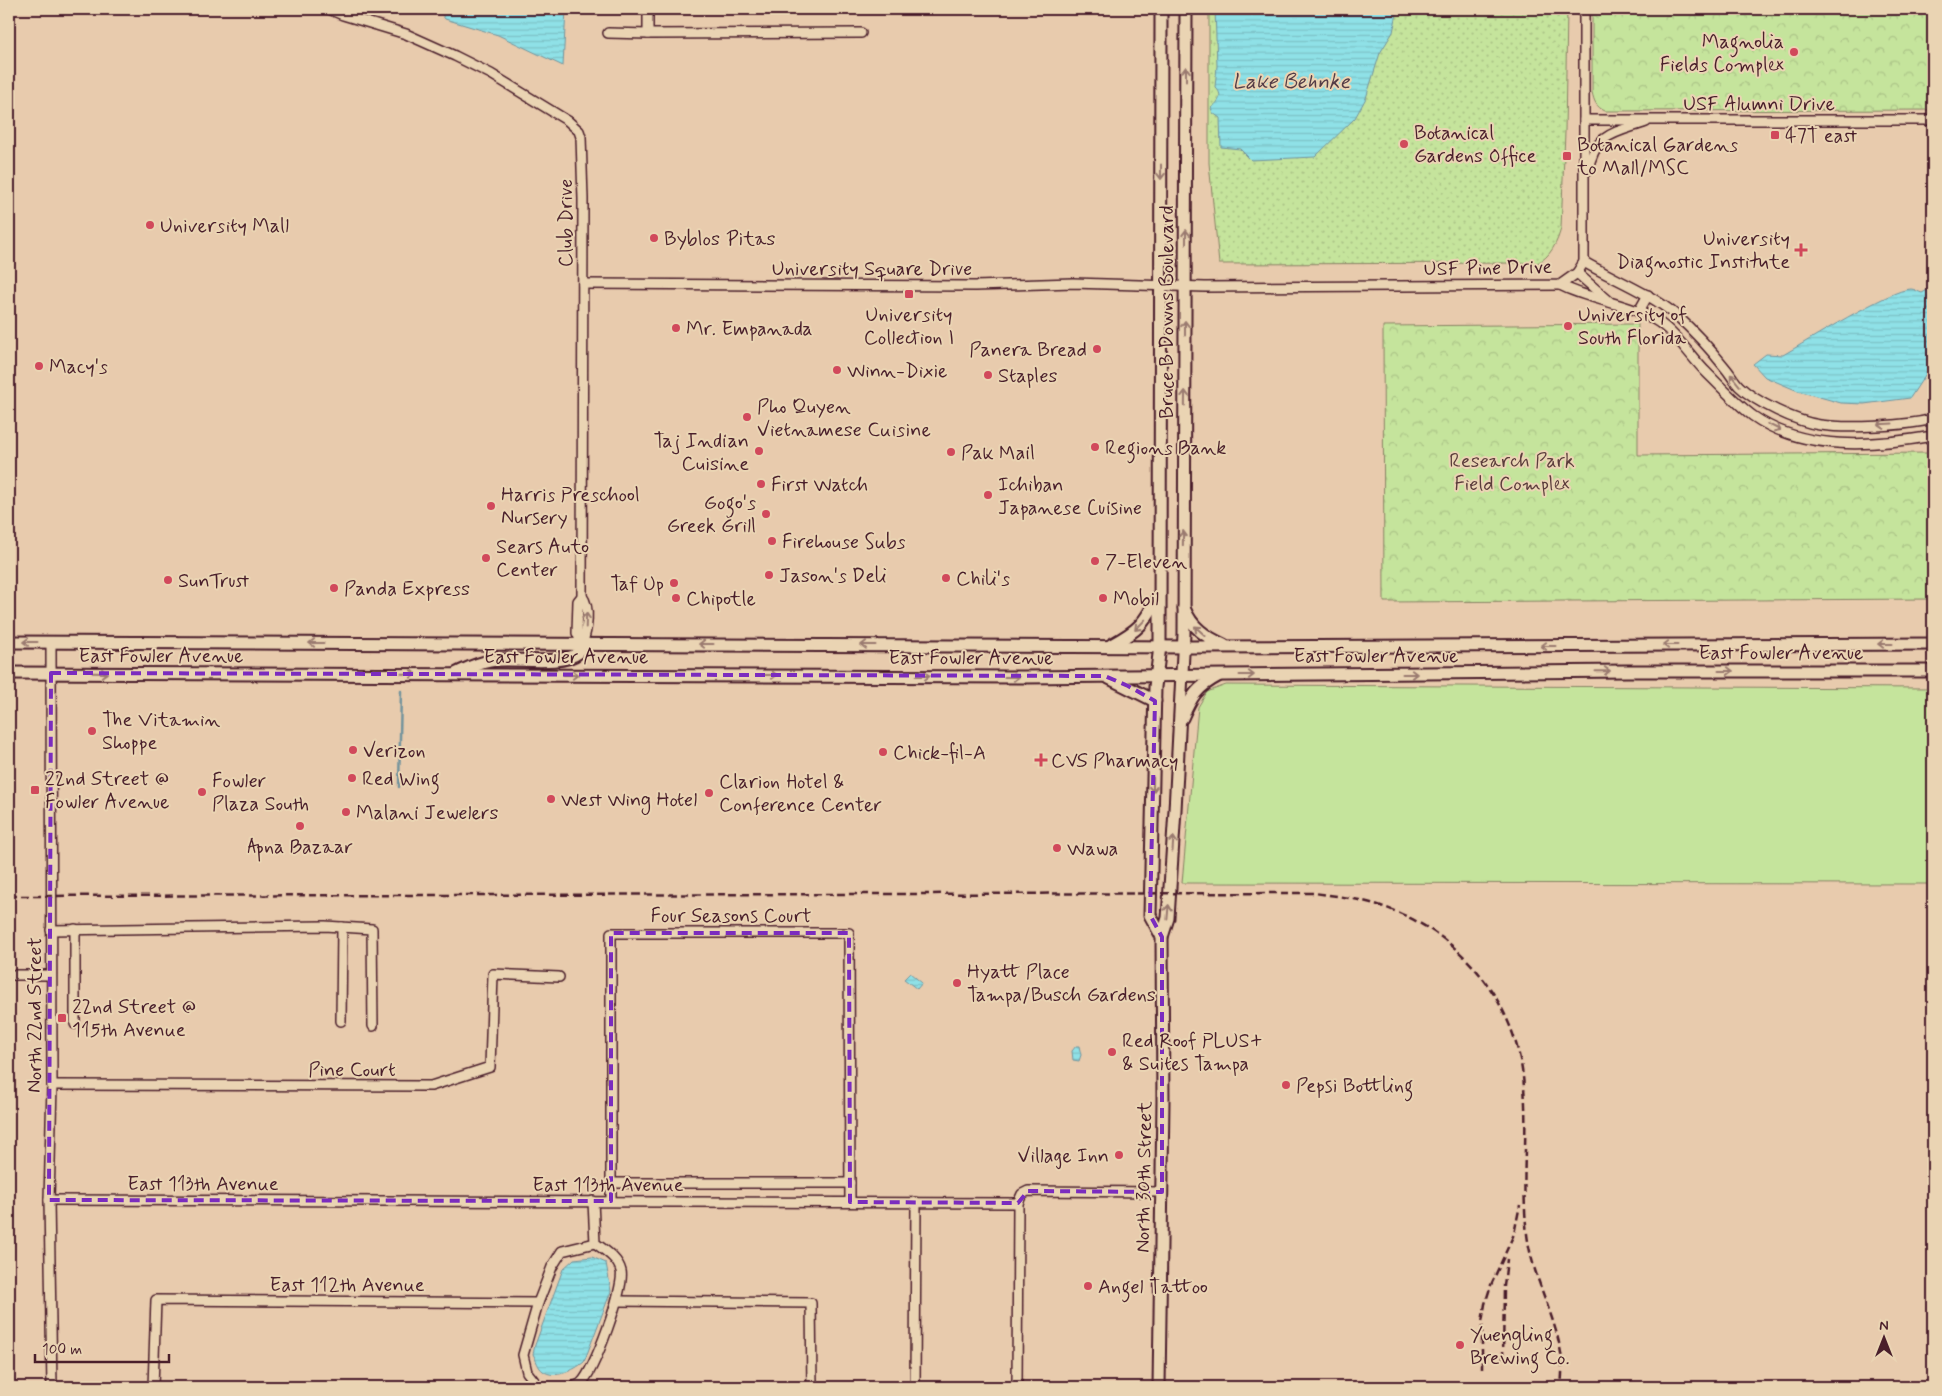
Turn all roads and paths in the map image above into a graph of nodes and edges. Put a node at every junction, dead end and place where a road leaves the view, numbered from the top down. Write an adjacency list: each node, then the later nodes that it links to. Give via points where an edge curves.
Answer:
1 (329, 9): 15 (street, Club Drive, via 406,34 455,56 491,74 579,131 583,144)
2 (648, 9): 8 (street)
3 (1161, 9): 16 (main road, Bruce B Downs Boulevard, one-way to 16)
4 (1186, 9): 18 (main road, Bruce B Downs Boulevard, one-way to 4)
5 (1584, 9): 9 (street)
6 (608, 33): 8 (street)
7 (861, 33): 8 (street)
8 (648, 34)
9 (1584, 120): 10 (street, USF Alumni Drive); 12 (street)
10 (1653, 120): 11 (street, USF Alumni Drive); 12 (street, via 1604,137 1591,158)
11 (1933, 120)
12 (1584, 197): 13 (street)
13 (1584, 262): 14 (street, USF Pine Drive); 19 (street)
14 (1577, 273): 17 (street, USF Pine Drive); 20 (street)
15 (583, 284): 16 (street, University Square Drive); 30 (street, Club Drive, via 582,596 578,601 577,633)
16 (1160, 285): 18 (street, USF Pine Drive); 26 (main road, Bruce B Downs Boulevard)
17 (1560, 285): 18 (street, USF Pine Drive); 20 (street, via 1578,294)
18 (1186, 286): 27 (main road, Bruce B Downs Boulevard, one-way to 18)
19 (1648, 295): 21 (street); 23 (street, one-way to 19, via 1819,425 1784,414 1759,400 1738,386 1703,343 1676,316)
20 (1614, 304): 21 (street)
21 (1639, 311): 25 (street, one-way to 25, via 1665,327 1752,416 1779,430 1808,438)
22 (1933, 419): 23 (street, one-way to 23)
23 (1858, 426): 25 (street)
24 (1933, 436): 25 (street)
25 (1860, 444)
26 (1160, 594): 32 (main road, one-way to 32, via 1139,628); 33 (main road, Bruce B Downs Boulevard)
27 (1182, 604): 34 (main road, Bruce B Downs Boulevard); 35 (main road, one-way to 27, via 1197,629)
28 (9, 642): 29 (main road, East Fowler Avenue, one-way to 28)
29 (51, 642): 30 (main road, East Fowler Avenue, one-way to 29); 38 (street, North 22nd Street)
30 (582, 644): 32 (main road, East Fowler Avenue, one-way to 30); 39 (main road, via 572,657 492,661)
31 (1933, 644): 35 (main road, East Fowler Avenue, one-way to 35)
32 (1109, 646): 33 (main road, East Fowler Avenue)
33 (1160, 646): 34 (main road, East Fowler Avenue); 43 (main road, North 30th Street)
34 (1183, 646): 35 (main road, East Fowler Avenue); 40 (main road, Bruce B Downs Boulevard)
35 (1228, 647)
36 (1933, 671): 41 (main road, East Fowler Avenue, one-way to 36)
37 (9, 672): 38 (main road, East Fowler Avenue)
38 (51, 673): 39 (main road, East Fowler Avenue, one-way to 39); 48 (street, North 22nd Street)
39 (454, 675): 42 (main road, East Fowler Avenue, one-way to 42)
40 (1181, 675): 41 (main road, East Fowler Avenue); 43 (main road, East Fowler Avenue); 45 (main road, North 30th Street)
41 (1220, 675): 45 (main road, via 1206,682 1192,696)
42 (1105, 676): 43 (main road, East Fowler Avenue); 44 (main road)
43 (1156, 676): 44 (main road, North 30th Street)
44 (1155, 701): 49 (main road, North 30th Street, one-way to 49, via 1150,915)
45 (1180, 721): 49 (main road, North 30th Street, one-way to 45, via 1168,918)
46 (342, 927): 47 (street); 53 (street); 55 (street, via 372,928)
47 (75, 929): 48 (street); 54 (street)
48 (51, 930): 51 (street, North 22nd Street)
49 (1162, 936): 59 (main road, North 30th Street)
50 (9, 975): 51 (street)
51 (51, 975): 56 (street, North 22nd Street)
52 (558, 977): 56 (street, Pine Court, via 493,974 490,1067 431,1086)
53 (340, 1021)
54 (75, 1024)
55 (373, 1026)
56 (52, 1086): 60 (street, North 22nd Street)
57 (611, 1183): 58 (street); 58 (street, Four Seasons Court, via 611,933 850,932); 62 (street, Four Seasons Court)
58 (850, 1183): 63 (street, Four Seasons Court)
59 (1162, 1192): 65 (street, East 113th Avenue, via 1028,1191); 76 (main road, North 30th Street)
60 (49, 1200): 61 (street, East 113th Avenue); 69 (street, North 22nd Street)
61 (593, 1201): 62 (street, East 113th Avenue); 66 (street)
62 (611, 1201): 63 (street, East 113th Avenue)
63 (850, 1202): 64 (street, East 113th Avenue)
64 (916, 1202): 65 (street, East 113th Avenue); 74 (street)
65 (1018, 1202): 75 (street)
66 (595, 1243): 67 (street, via 611,1255 621,1270); 68 (street, via 562,1251)
67 (618, 1300): 72 (street, via 592,1366 581,1384); 73 (street, via 811,1303)
68 (538, 1303): 70 (street, East 112th Avenue, via 156,1300); 71 (street, via 523,1355 527,1372)
69 (52, 1387)
70 (153, 1387)
71 (539, 1387)
72 (571, 1387)
73 (812, 1387)
74 (915, 1387)
75 (1017, 1387)
76 (1159, 1387)

